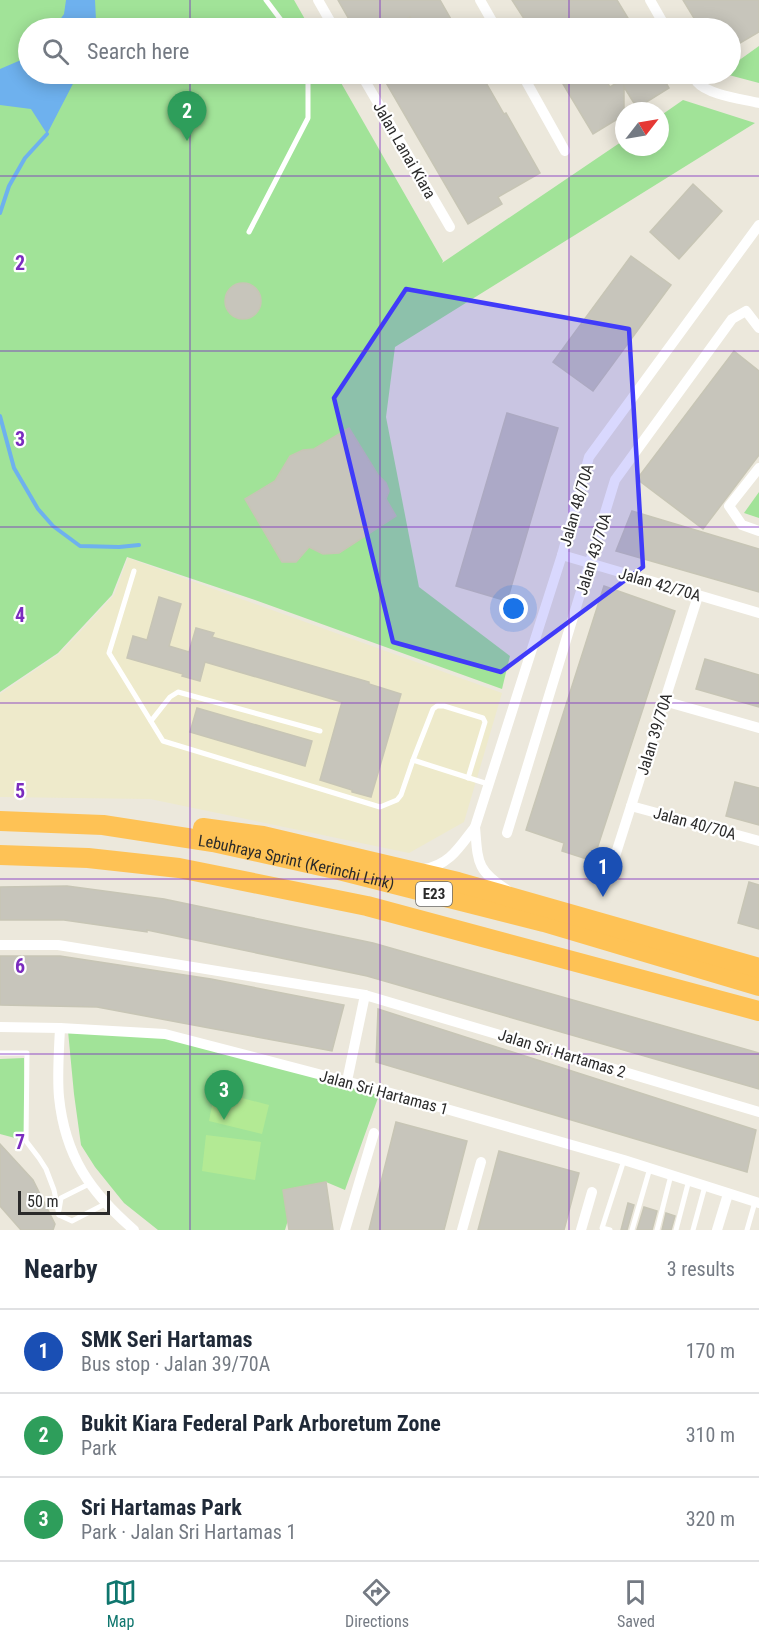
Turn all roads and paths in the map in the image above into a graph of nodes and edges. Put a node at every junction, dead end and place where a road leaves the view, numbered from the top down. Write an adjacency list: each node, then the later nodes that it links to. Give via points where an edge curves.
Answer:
1 (266, 0): 5 (lane)
2 (318, 0): 6 (street)
3 (480, 0): 7 (street)
4 (650, 0): 8 (street)
5 (280, 18)
6 (328, 18)
7 (490, 18)
8 (660, 18)
9 (308, 84): 17 (lane, via 308,118)
10 (367, 84): 16 (street, Jalan Lanai Kiara)
11 (528, 84): 14 (street)
12 (698, 84): 13 (street)
13 (759, 103)
14 (566, 151)
15 (759, 225): 21 (street, Jalan 48/70A, via 589,457)
16 (450, 227)
17 (249, 232)
18 (759, 328): 22 (street, Jalan 43/70A, via 746,311 732,319 615,480)
19 (759, 468): 20 (street, via 729,506 742,525)
20 (759, 531)
21 (562, 555): 22 (street, Jalan 42/70A); 32 (street, Jalan 48/70A)
22 (590, 564): 24 (street, Jalan 42/70A); 37 (street, Jalan 43/70A)
23 (135, 572): 27 (lane, via 109,652)
24 (698, 596): 25 (street, Jalan 42/70A); 26 (street, Jalan 39/70A)
25 (759, 613)
26 (663, 701): 28 (street); 33 (street, Jalan 39/70A)
27 (151, 721): 29 (lane, via 178,692); 30 (lane, via 163,741 380,807 401,795)
28 (759, 728)
29 (320, 731)
30 (413, 760): 31 (lane); 31 (lane, via 437,706 483,718)
31 (468, 778): 32 (lane)
32 (489, 784): 36 (street, Jalan 48/70A)
33 (631, 806): 38 (street, Jalan 40/70A); 41 (street, Jalan 39/70A)
34 (0, 821): 35 (highway, Lebuhraya Sprint (Kerinchi Link) / E23)
35 (103, 825): 40 (highway, via 148,820 263,836); 46 (highway, Lebuhraya Sprint (Kerinchi Link) / E23, via 213,842 339,870 544,922)
36 (476, 827): 40 (street, Jalan 48/70A, via 445,862 423,869); 42 (street, Jalan 48/70A, via 484,873)
37 (507, 833)
38 (759, 841)
39 (0, 855): 43 (highway, Lebuhraya Sprint (Kerinchi Link) / E23, via 88,858 179,868 367,906)
40 (401, 869): 42 (highway)
41 (610, 872)
42 (530, 902): 45 (highway)
43 (473, 933): 48 (highway, Lebuhraya Sprint (Kerinchi Link) / E23); 49 (highway)
44 (0, 945): 47 (street, Jalan Sri Hartamas 2, via 58,945)
45 (759, 968)
46 (759, 986)
47 (365, 995): 53 (street); 54 (street, Jalan Sri Hartamas 2)
48 (759, 1011)
49 (759, 1023)
50 (0, 1027): 51 (street, Jalan Sri Hartamas 1)
51 (60, 1028): 53 (street, Jalan Sri Hartamas 1, via 165,1034); 61 (street, via 62,1120 68,1142)
52 (0, 1053): 67 (lane, via 27,1053 26,1141 46,1169)
53 (347, 1081): 56 (street, Jalan Sri Hartamas 1)
54 (759, 1112)
55 (374, 1133): 70 (street)
56 (624, 1160): 58 (street, Jalan Sri Hartamas 1); 68 (lane)
57 (481, 1162): 71 (street)
58 (650, 1168): 59 (street, Jalan Sri Hartamas 1); 74 (lane)
59 (671, 1175): 60 (street, Jalan Sri Hartamas 1); 75 (lane)
60 (689, 1180): 62 (street, Jalan Sri Hartamas 1); 76 (lane)
61 (89, 1184): 66 (street); 67 (lane, via 61,1198)
62 (705, 1186): 64 (street, Jalan Sri Hartamas 1); 77 (lane)
63 (592, 1192): 72 (street)
64 (728, 1194): 65 (street, Jalan Sri Hartamas 1); 78 (street)
65 (757, 1202): 79 (lane)
66 (105, 1204): 67 (lane, via 72,1221); 69 (street)
67 (59, 1215)
68 (602, 1229): 73 (lane)
69 (134, 1230)
70 (345, 1230)
71 (462, 1230)
72 (581, 1230)
73 (610, 1230)
74 (632, 1230)
75 (657, 1230)
76 (676, 1230)
77 (693, 1230)
78 (717, 1230)
79 (747, 1230)

